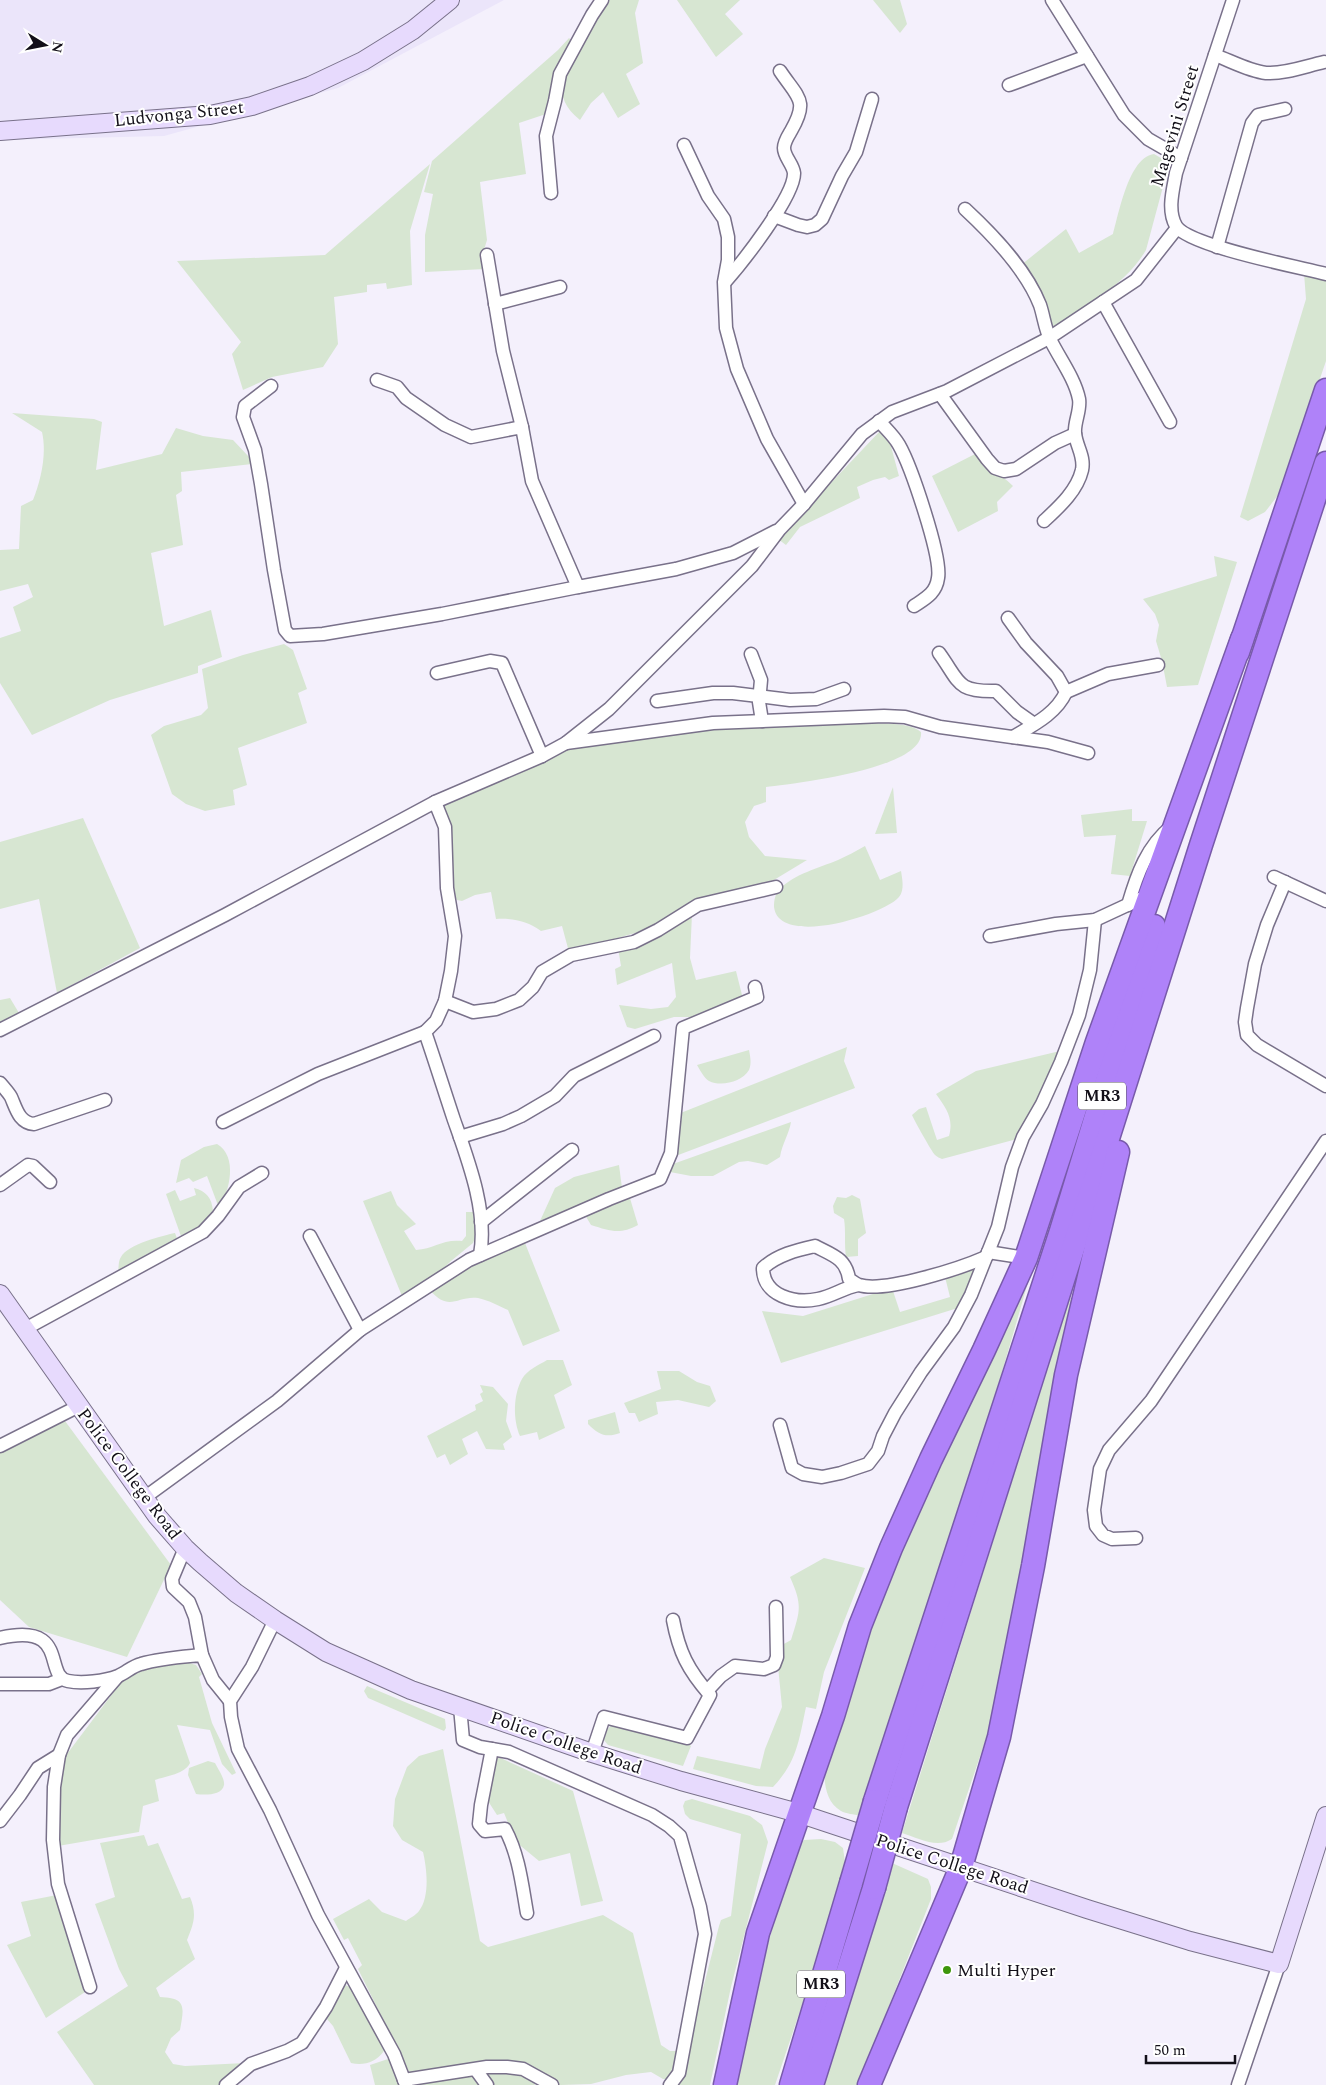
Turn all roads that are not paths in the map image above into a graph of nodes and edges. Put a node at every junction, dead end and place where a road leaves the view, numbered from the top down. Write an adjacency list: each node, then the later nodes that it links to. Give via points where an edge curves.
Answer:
1 (450, 0): 12 (street, Ludvonga Street, via 413,30 363,61 310,86 252,106 210,115)
2 (602, 0): 15 (street, via 560,74 546,136)
3 (1052, 0): 6 (street)
4 (1233, 0): 5 (street, Magevini Street)
5 (1215, 55): 7 (street, via 1266,73); 14 (street, Magevini Street)
6 (1087, 56): 9 (street); 14 (street, via 1124,115 1148,140)
7 (1324, 62)
8 (780, 70): 17 (street, via 802,107 785,142 792,181)
9 (1009, 86)
10 (872, 99): 17 (street, via 856,152 822,219 807,227)
11 (1285, 109): 19 (street, via 1258,115 1252,123)
12 (0, 130)
13 (684, 145): 22 (street, via 708,196 724,219 728,237)
14 (1181, 158): 18 (street, Magevini Street, via 1171,200 1172,217)
15 (551, 193)
16 (965, 209): 26 (street, via 991,233 1026,280 1039,304)
17 (774, 216): 22 (street, via 756,245)
18 (1177, 228): 19 (street); 24 (street, via 1136,280)
19 (1217, 247): 21 (street)
20 (487, 255): 25 (street)
21 (1326, 274)
22 (724, 282): 36 (street, via 726,328 737,369 767,438)
23 (560, 287): 25 (street)
24 (1102, 302): 26 (street); 32 (street)
25 (495, 304): 33 (street)
26 (1050, 338): 30 (street); 34 (street, via 1079,401)
27 (377, 380): 33 (street, via 397,387 406,398 445,425 471,436)
28 (271, 386): 39 (street, via 245,406 243,417 256,456 285,630 290,636 324,634)
29 (1326, 390): 42 (highway, MR3)
30 (940, 394): 31 (street, via 892,412); 34 (street, via 987,459 995,468 1004,471 1016,469)
31 (879, 421): 36 (street, via 862,434); 40 (street, via 899,445 910,469 939,567 934,592)
32 (1170, 422)
33 (522, 427): 39 (street, via 532,481)
34 (1075, 434): 37 (street, via 1082,452 1082,469 1074,489)
35 (1326, 463): 59 (highway, MR3)
36 (804, 504): 38 (street)
37 (1044, 521)
38 (780, 529): 39 (street, via 733,553 676,569); 54 (street, via 752,566 609,708)
39 (578, 588)
40 (914, 606)
41 (1008, 618): 48 (street, via 1057,676)
42 (1242, 638): 58 (highway); 125 (highway, MR3, bridge, via 1061,1231 875,1801)
43 (939, 653): 52 (street, via 956,681 967,689 996,691)
44 (751, 654): 49 (street, via 761,680)
45 (1158, 666): 48 (street, via 1108,674)
46 (437, 673): 56 (street, via 490,661 502,663)
47 (844, 689): 49 (street, via 816,699)
48 (1066, 692): 52 (street, via 1061,703)
49 (759, 696): 50 (street, via 713,693); 51 (street)
50 (657, 701)
51 (762, 721): 53 (street, via 906,717 940,727); 54 (street, via 713,723)
52 (1034, 724): 53 (street)
53 (1013, 737): 55 (street)
54 (566, 743): 56 (street)
55 (1088, 753)
56 (542, 756): 57 (street)
57 (435, 802): 67 (street, via 445,827 447,888 455,936); 68 (street, via 225,915)
58 (1177, 822): 61 (highway); 63 (street, via 1158,837 1148,852 1135,879)
59 (1201, 845): 113 (highway, via 1111,1181 1066,1375 999,1737); 126 (highway, MR3, bridge, via 896,1808)
60 (776, 887): 67 (street, via 698,905 634,942 571,955 542,972 533,987 519,1000 496,1009 473,1012)
61 (1150, 894): 63 (street); 85 (highway)
62 (1326, 901): 72 (street, via 1280,880 1255,964 1245,1022 1247,1035 1256,1045)
63 (1128, 905): 64 (street)
64 (1095, 920): 65 (street); 83 (street, via 1090,970 1079,1016 1062,1062 1023,1137 1012,1167 998,1227)
65 (990, 936)
66 (755, 987): 84 (street, via 757,997 683,1028 671,1153 660,1179)
67 (445, 1000): 69 (street, via 436,1021)
68 (0, 1030)
69 (425, 1032): 74 (street, via 318,1074); 75 (street)
70 (654, 1036): 75 (street, via 574,1076 555,1096 521,1116)
71 (0, 1083): 73 (street, via 23,1120 29,1124)
72 (1326, 1086)
73 (105, 1100)
74 (222, 1122)
75 (460, 1137): 81 (street)
76 (1326, 1141): 94 (street, via 1151,1401 1109,1450 1100,1468 1094,1510 1096,1526 1103,1535 1112,1539)
77 (572, 1150): 81 (street)
78 (262, 1173): 88 (street, via 239,1187 203,1232)
79 (50, 1182): 80 (street, via 28,1165)
80 (0, 1185)
81 (481, 1222): 84 (street)
82 (310, 1236): 89 (street)
83 (987, 1254): 85 (street); 86 (street, via 952,1270 922,1278); 91 (street, via 954,1327 895,1413 878,1451 868,1464 822,1477 803,1474 792,1468)
84 (480, 1255): 89 (street)
85 (1026, 1258): 110 (highway, via 891,1548 860,1626 833,1716)
86 (858, 1285): 86 (street, via 850,1279 848,1267 840,1259 815,1246 770,1261 763,1268 763,1279 771,1289 799,1301 817,1300)
87 (0, 1294): 88 (street, Police College Road)
88 (25, 1329): 90 (street, Police College Road)
89 (360, 1330): 93 (street, via 277,1401)
90 (79, 1406): 92 (street); 93 (street, Police College Road)
91 (780, 1425)
92 (0, 1446)
93 (144, 1498): 95 (street, Police College Road)
94 (1136, 1538)
95 (185, 1548): 97 (street, Police College Road); 100 (street, via 172,1579 173,1587 189,1602)
96 (776, 1607): 104 (street, via 778,1645 774,1665 764,1669 735,1666)
97 (275, 1620): 105 (street, via 252,1667); 106 (street, Police College Road, via 326,1652 411,1690)
98 (673, 1620): 104 (street, via 677,1644)
99 (0, 1638): 102 (street, via 32,1634 47,1644)
100 (202, 1655): 101 (street, via 138,1664); 105 (street, via 214,1680)
101 (117, 1676): 102 (street, via 94,1681 69,1682); 109 (street, via 67,1735)
102 (62, 1679): 103 (street, via 50,1684)
103 (0, 1684)
104 (707, 1691): 108 (street, via 710,1695 687,1738 604,1717)
105 (230, 1701): 116 (street, via 238,1749)
106 (460, 1707): 107 (street, via 463,1740); 108 (street, Police College Road)
107 (492, 1749): 114 (street, via 479,1824 485,1831 505,1829 512,1841); 123 (street, via 509,1752 652,1815 680,1836 705,1934 679,2073)
108 (592, 1753): 110 (street, Police College Road)
109 (59, 1754): 112 (street, via 38,1768); 117 (street, via 53,1832 58,1884)
110 (798, 1813): 113 (street, Police College Road); 124 (highway, via 758,1933)
111 (1326, 1816): 115 (street)
112 (0, 1821)
113 (961, 1867): 115 (street, Police College Road, via 1190,1941); 127 (highway)
114 (527, 1913)
115 (1279, 1964): 128 (street)
116 (346, 1968): 119 (street, via 394,2054); 120 (street, via 302,2043 251,2064)
117 (90, 1987)
118 (476, 2070): 119 (street); 121 (street); 122 (street, via 487,2067 523,2069)
119 (405, 2083)
120 (226, 2085)
121 (487, 2085)
122 (552, 2085)
123 (670, 2085)
124 (725, 2085)
125 (791, 2085)
126 (812, 2085)
127 (869, 2085)
128 (1238, 2085)

